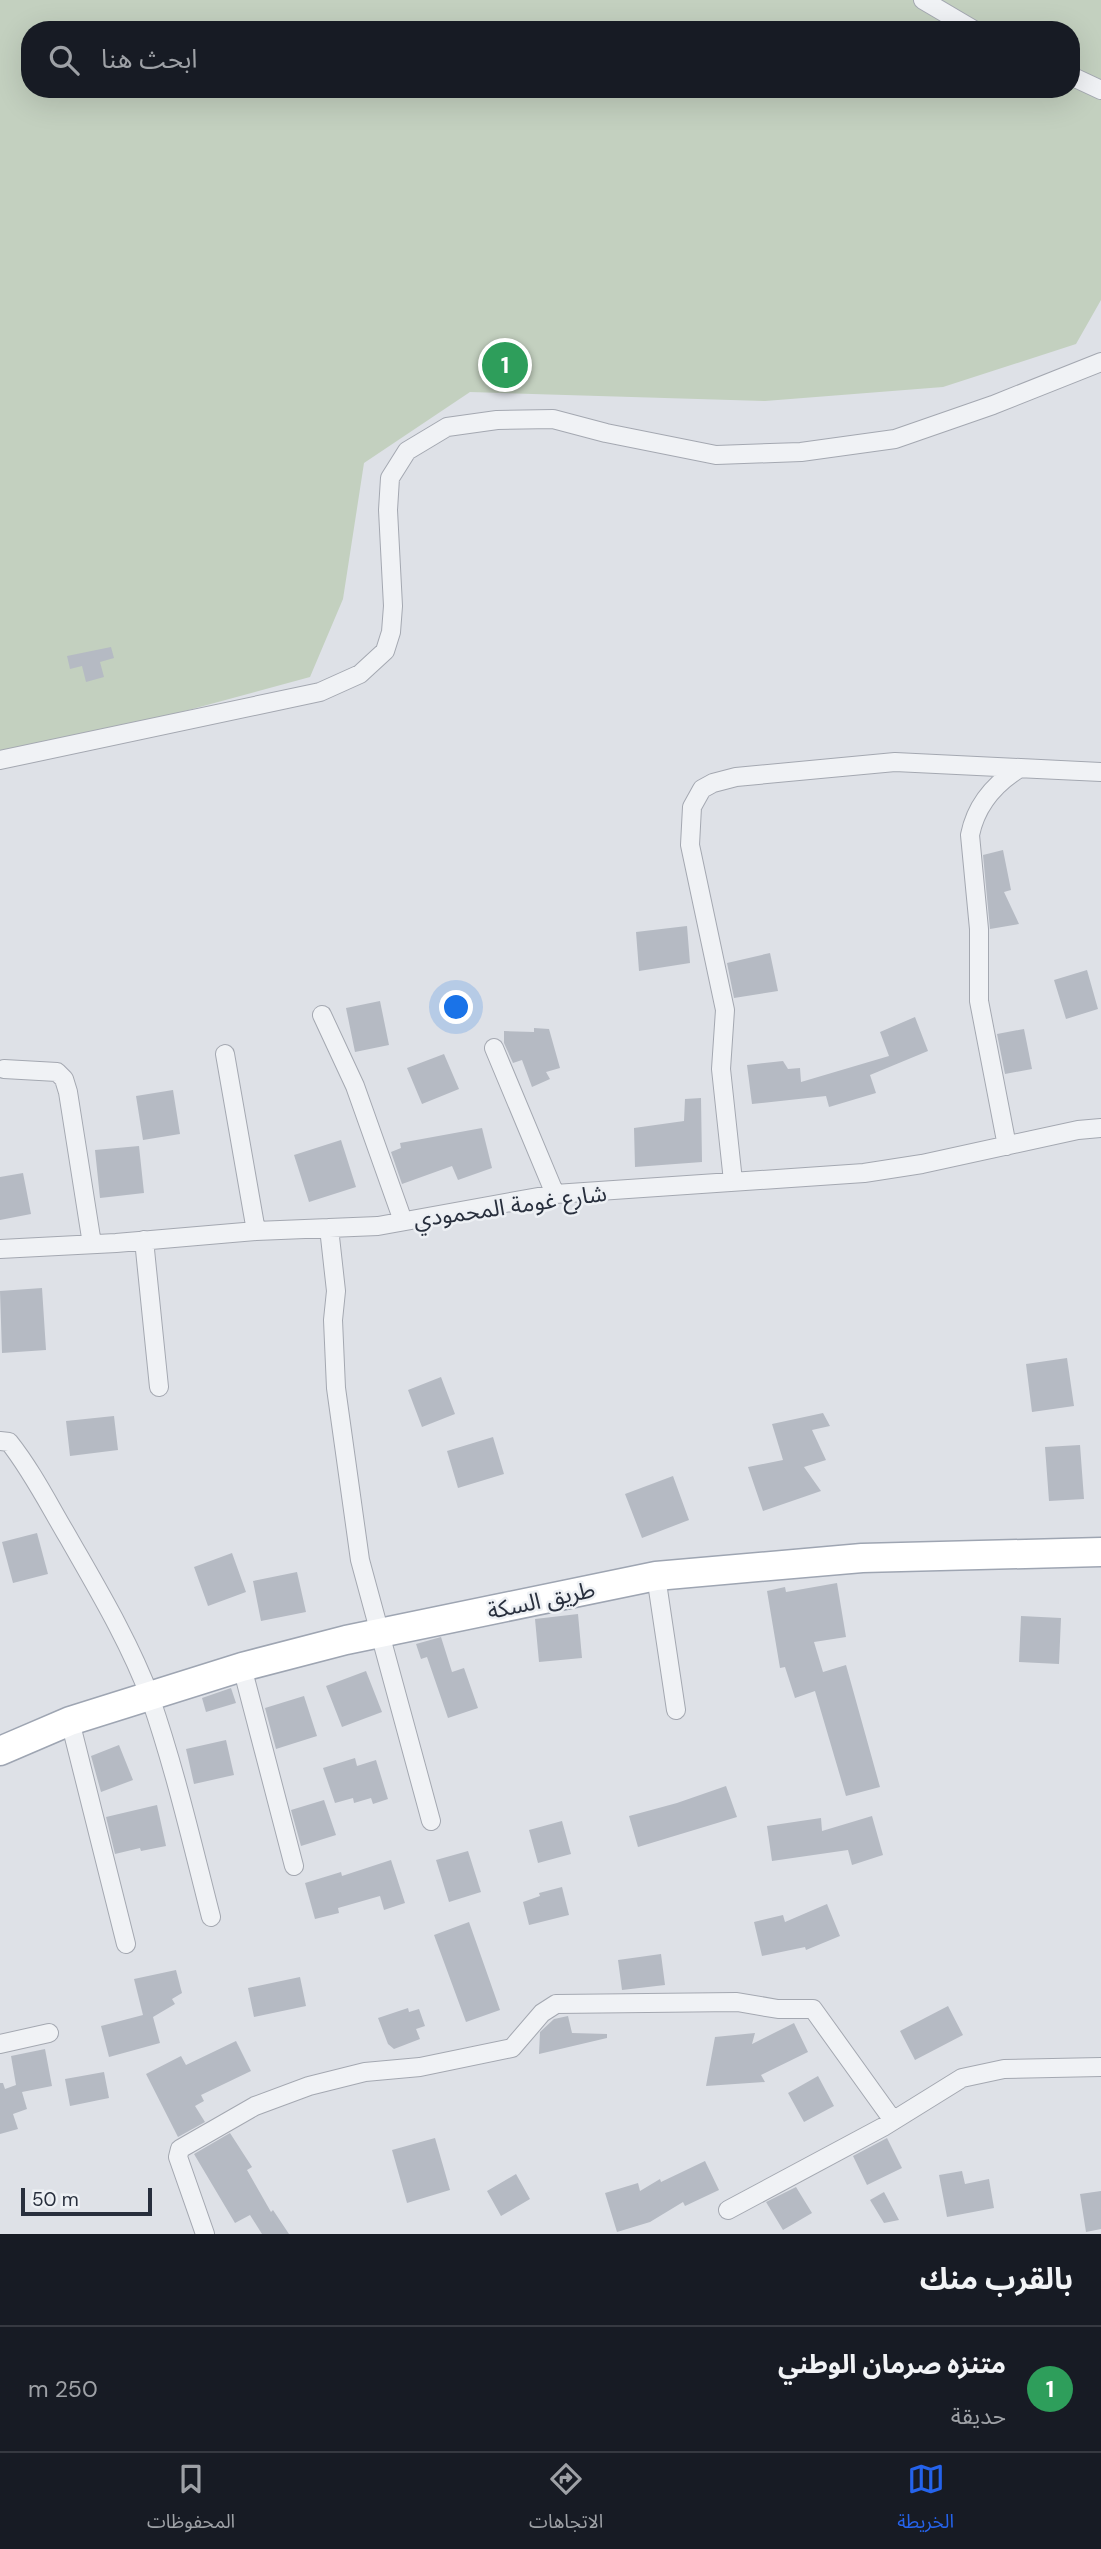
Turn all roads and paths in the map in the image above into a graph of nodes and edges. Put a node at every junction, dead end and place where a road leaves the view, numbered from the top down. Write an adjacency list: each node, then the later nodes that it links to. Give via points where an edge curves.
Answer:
1 (923, 0): 2 (street)
2 (959, 21)
3 (1080, 80): 4 (street)
4 (1101, 90)
5 (1101, 362): 6 (street, via 895,439 801,452 716,455 554,419 447,427 407,451 390,478 391,632 385,651 360,674 320,692)
6 (0, 760)
7 (1020, 768): 8 (street); 14 (street, via 988,794 970,835 979,1002); 15 (street, via 895,762 736,777 702,789 692,807 690,845 725,1010 721,1069)
8 (1101, 772)
9 (322, 1015): 17 (street, via 355,1086)
10 (494, 1048): 16 (street)
11 (225, 1055): 19 (street)
12 (4, 1069): 21 (street, via 57,1072 64,1079)
13 (1101, 1128): 14 (street, شارع غومة المحمودي)
14 (1007, 1146): 15 (street, شارع غومة المحمودي, via 864,1173)
15 (733, 1181): 16 (street, شارع غومة المحمودي)
16 (555, 1194): 17 (street, شارع غومة المحمودي)
17 (403, 1222): 18 (street, شارع غومة المحمودي)
18 (329, 1228): 19 (street, شارع غومة المحمودي); 27 (street, via 336,1291 336,1388 360,1560)
19 (256, 1231): 20 (street, شارع غومة المحمودي)
20 (144, 1240): 21 (street, شارع غومة المحمودي); 23 (street)
21 (92, 1244): 22 (street, شارع غومة المحمودي)
22 (0, 1249)
23 (159, 1387)
24 (0, 1441): 29 (street, via 9,1442 39,1487 105,1602)
25 (1101, 1552): 26 (main road, طريق السكة, via 862,1558)
26 (656, 1576): 27 (main road, طريق السكة); 30 (street)
27 (378, 1633): 28 (main road, طريق السكة); 33 (street)
28 (242, 1667): 29 (main road, طريق السكة); 34 (street)
29 (149, 1695): 31 (main road, طريق السكة); 35 (street)
30 (676, 1710)
31 (70, 1721): 32 (main road, طريق السكة); 36 (street)
32 (0, 1751)
33 (431, 1821)
34 (294, 1866)
35 (211, 1917)
36 (126, 1944)
37 (49, 2033): 38 (street)
38 (0, 2044)
39 (1101, 2067): 40 (street, via 1004,2070 962,2078)
40 (892, 2119): 41 (street); 42 (street, via 813,2010 726,2002 556,2004 542,2013 512,2048 420,2067 365,2071 309,2085 256,2106 180,2148 178,2157)
41 (728, 2210)
42 (205, 2234)

